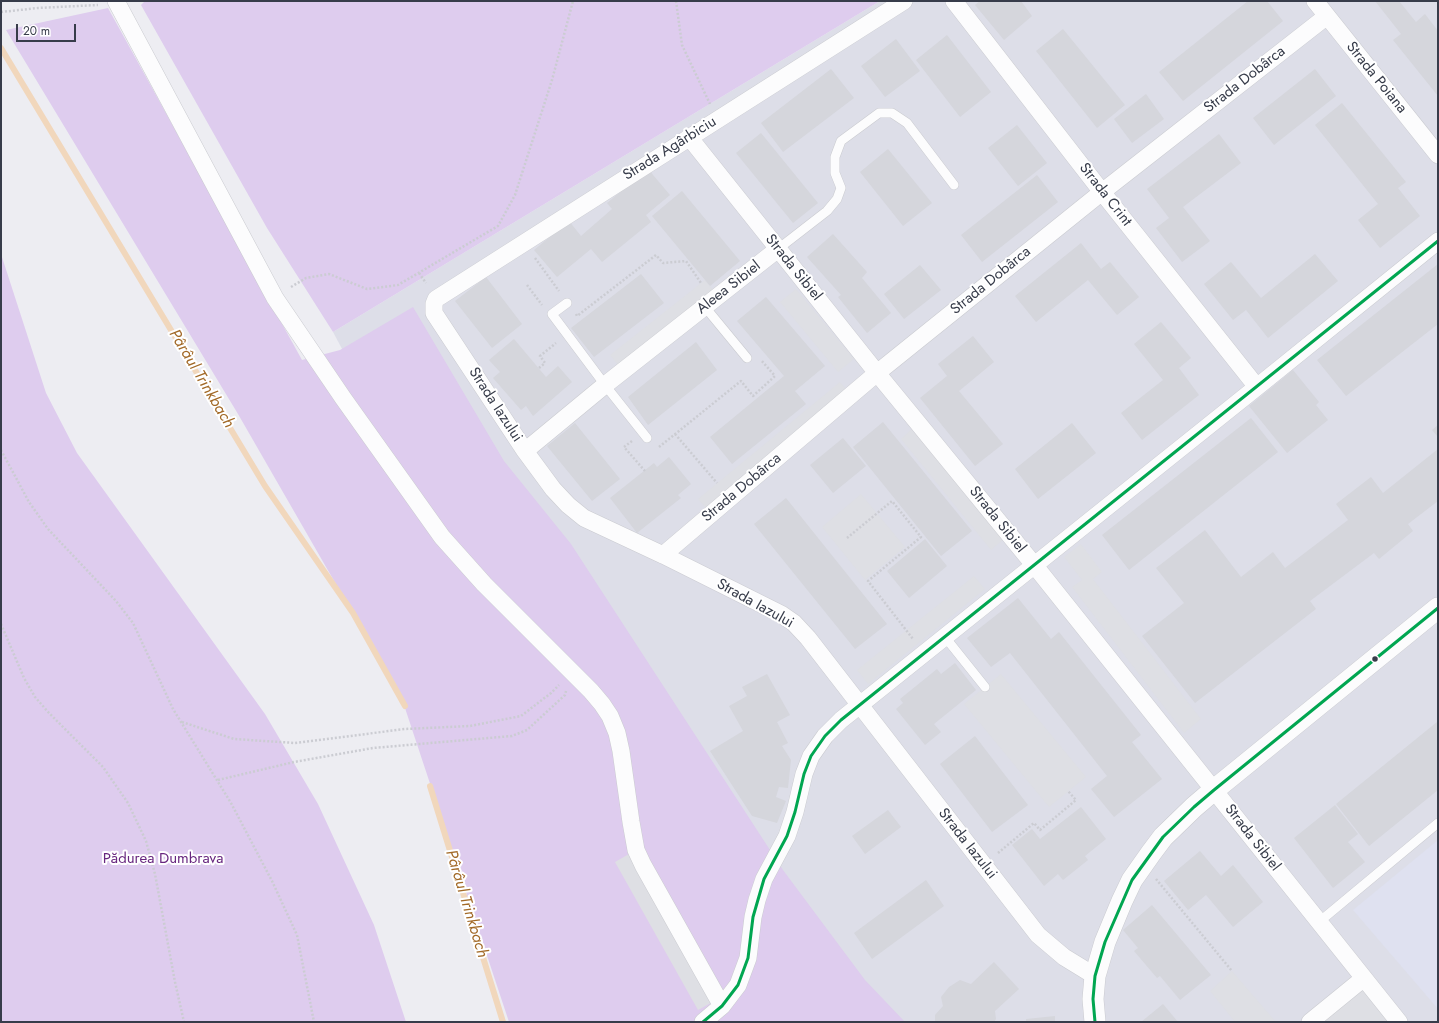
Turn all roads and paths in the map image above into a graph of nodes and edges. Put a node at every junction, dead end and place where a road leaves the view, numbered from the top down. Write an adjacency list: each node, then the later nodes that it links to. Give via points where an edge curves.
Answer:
1 (573, 1): 18 (path, via 552,80 515,194 498,226 398,285 367,289 329,274 306,278)
2 (676, 1): 9 (path, via 682,44)
3 (904, 1): 9 (street, Strada Agârbiciu)
4 (954, 1): 13 (street, Strada Crint)
5 (1315, 1): 8 (street, Strada Poiana)
6 (117, 2): 7 (path); 18 (street)
7 (1, 12)
8 (1327, 16): 11 (street, Strada Poiana); 13 (street, Strada Dobârca)
9 (717, 119): 10 (street, Strada Agârbiciu)
10 (688, 137): 15 (street, Strada Agârbiciu); 16 (street, Strada Sibiel)
11 (1438, 155)
12 (954, 185): 16 (lane, Aleea Sibiel, via 907,124 892,113 879,113 841,141 834,158 835,173 841,188 837,199)
13 (1102, 192): 26 (street, Strada Dobârca); 28 (street, Strada Crint)
14 (1438, 241): 28 (street)
15 (524, 243): 19 (street, Strada Agârbiciu); 20 (path)
16 (778, 249): 21 (street, Aleea Sibiel); 26 (street, Strada Sibiel)
17 (702, 283): 20 (path, via 686,261 663,263 656,255 577,316)
18 (274, 298): 44 (street, via 442,537 484,584)
19 (436, 299): 34 (street, Strada Iazului, via 434,313)
20 (567, 302): 27 (lane, via 552,314)
21 (705, 306): 23 (lane); 27 (street, Aleea Sibiel)
22 (559, 340): 25 (path, via 540,356 545,363)
23 (748, 358)
24 (756, 364): 29 (path, via 761,360 775,376 753,396 740,381)
25 (539, 368)
26 (877, 373): 38 (street, Strada Dobârca); 39 (street, Strada Sibiel)
27 (605, 385): 31 (lane); 34 (street, Aleea Sibiel)
28 (1257, 387): 39 (street)
29 (674, 434): 32 (path); 36 (path)
30 (636, 437): 35 (path, via 624,447)
31 (647, 438)
32 (656, 449)
33 (1, 450): 47 (path, via 29,502 48,529 116,601 133,623)
34 (525, 451): 38 (street, Strada Iazului, via 553,489 584,518)
35 (645, 471)
36 (717, 483)
37 (848, 538): 43 (path, via 892,501 921,537 868,581)
38 (663, 555): 46 (street, Strada Iazului, via 794,623)
39 (1035, 566): 42 (street); 49 (street, Strada Sibiel)
40 (1437, 612): 49 (street)
41 (1, 624): 59 (path, via 35,697 103,767 128,803 146,841 155,874)
42 (946, 637): 43 (street); 45 (lane)
43 (925, 653): 46 (street)
44 (572, 672): 47 (path, via 551,693 521,716 470,726 405,728 294,743 234,739); 48 (path, via 565,695 528,730 512,736 373,748 294,762); 58 (street, via 610,716 621,751 636,850)
45 (985, 687)
46 (860, 705): 56 (street, Strada Iazului, via 1038,935); 58 (street, via 825,736 811,756 787,836 764,879 757,900 744,972 738,985)
47 (181, 722): 48 (path)
48 (218, 780): 60 (path, via 272,881 297,935)
49 (1214, 790): 53 (street, via 1163,837); 54 (street, Strada Sibiel)
50 (1068, 791): 52 (path, via 1076,800 1040,830 1034,823)
51 (1438, 823): 54 (lane)
52 (998, 852)
53 (1143, 864): 55 (path); 56 (street, via 1112,922)
54 (1319, 922): 57 (street, Strada Sibiel)
55 (1232, 971)
56 (1095, 976): 62 (street)
57 (1364, 978): 63 (street); 64 (street, Strada Sibiel)
58 (722, 1006): 61 (street)
59 (184, 1022)
60 (314, 1022)
61 (703, 1022)
62 (1095, 1022)
63 (1310, 1022)
64 (1399, 1022)

